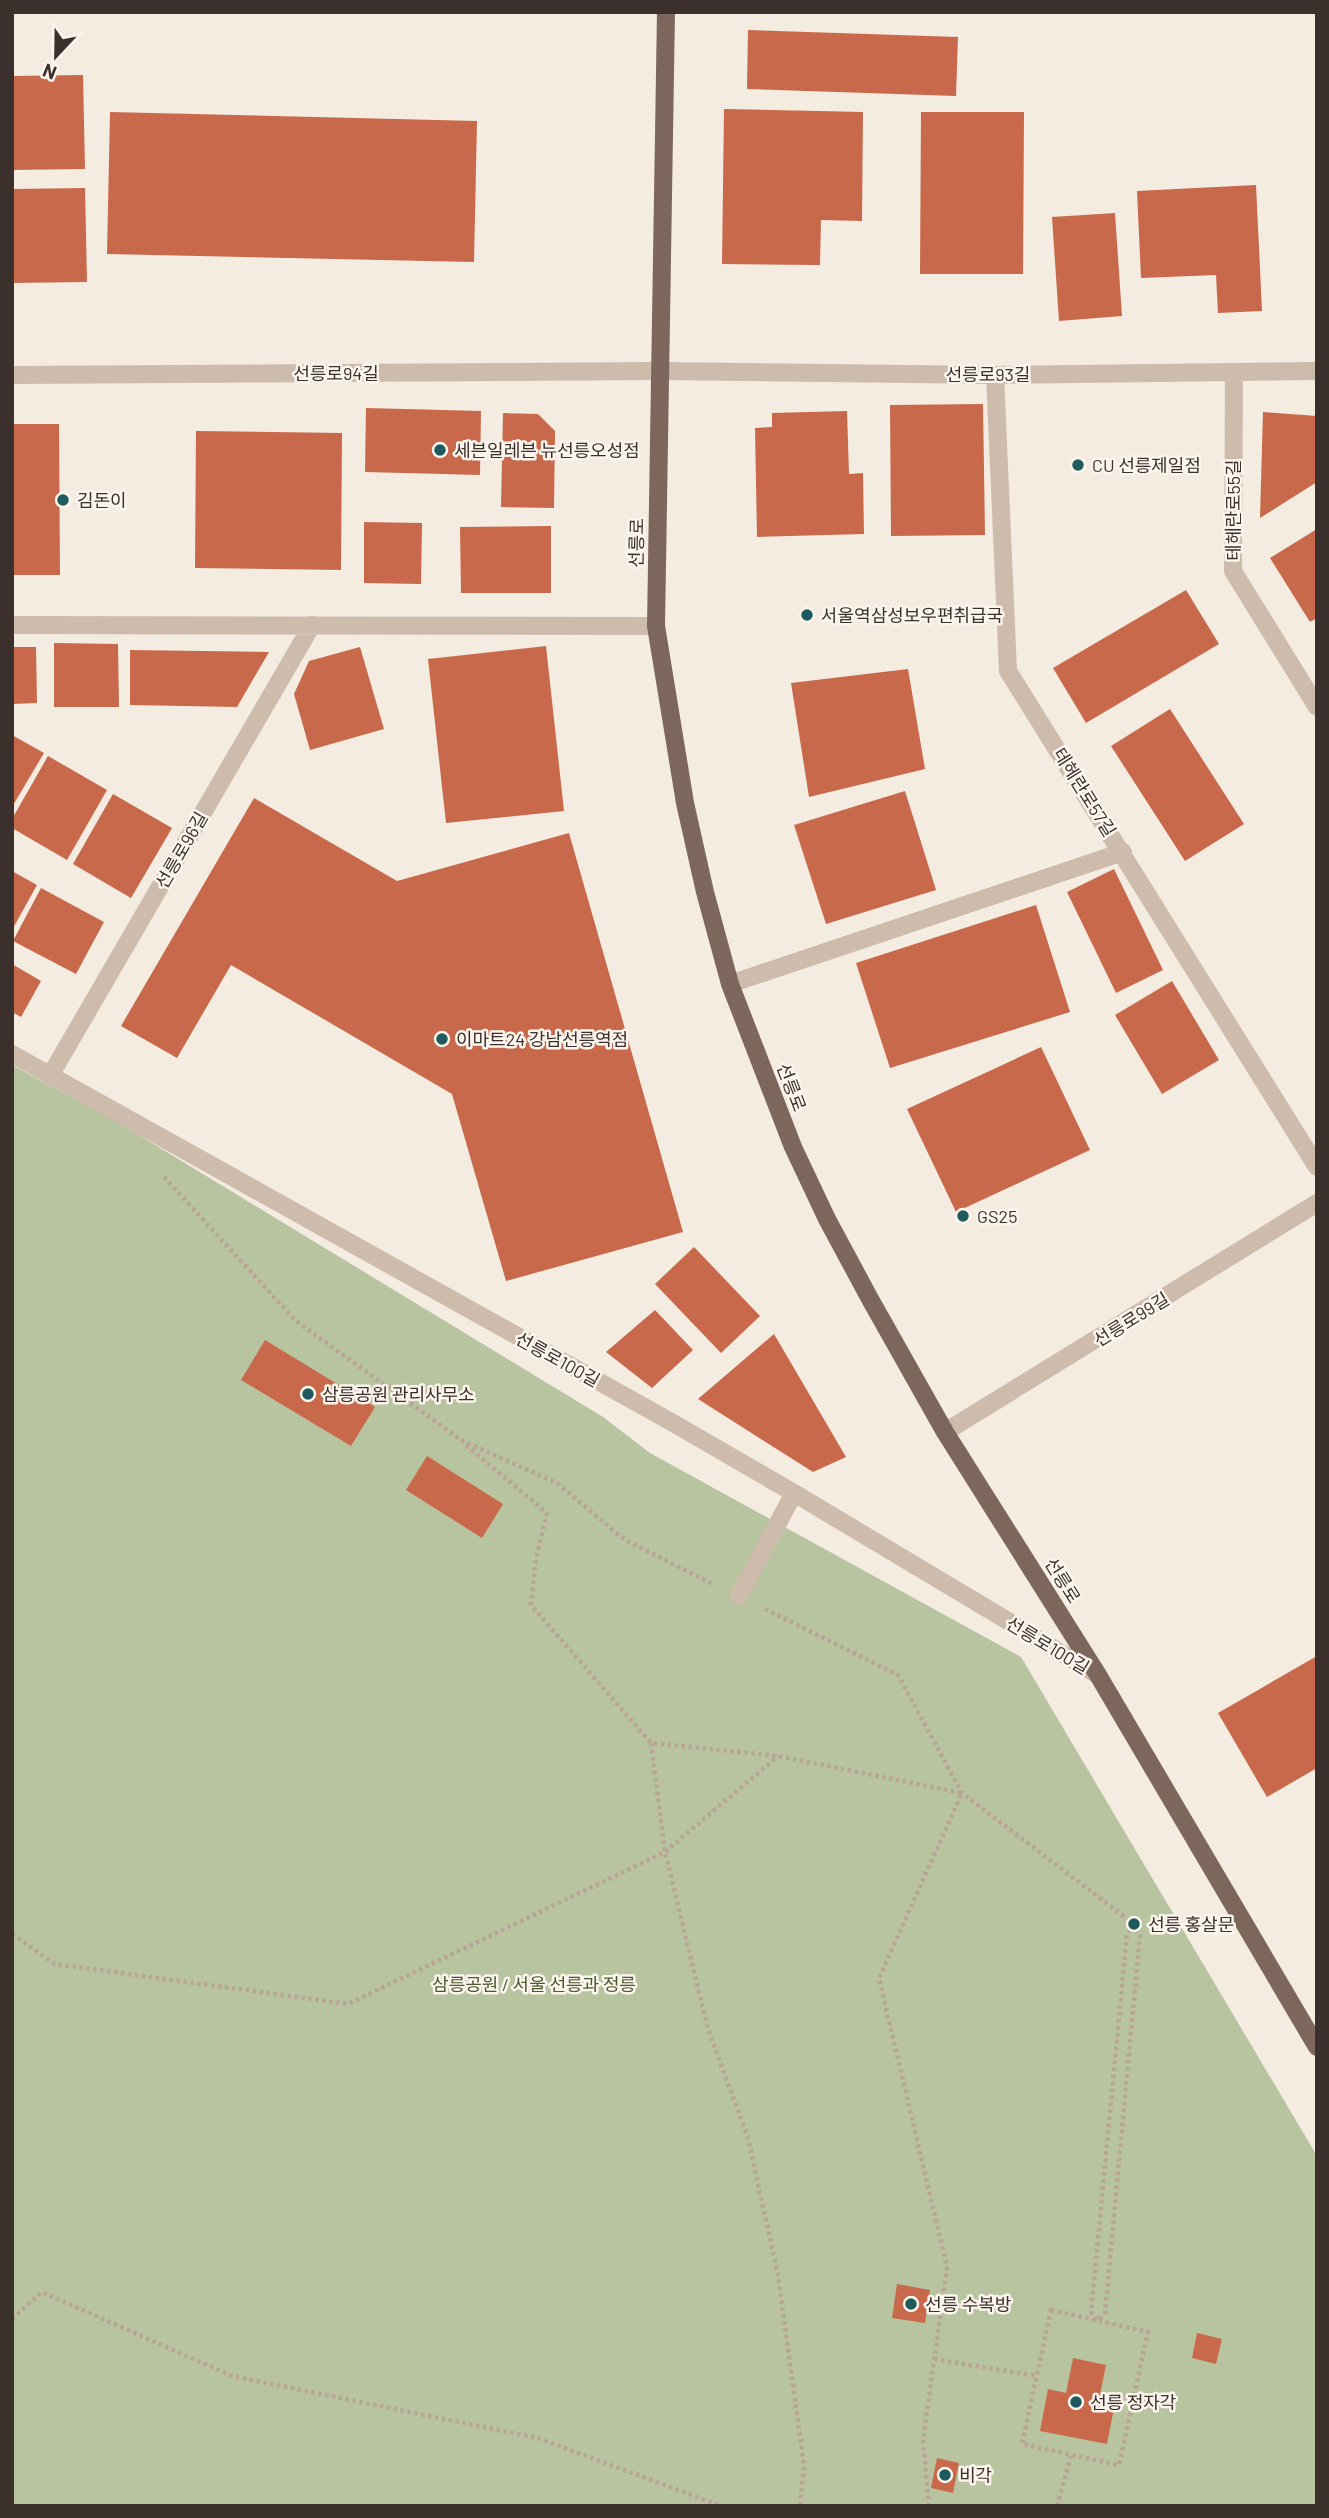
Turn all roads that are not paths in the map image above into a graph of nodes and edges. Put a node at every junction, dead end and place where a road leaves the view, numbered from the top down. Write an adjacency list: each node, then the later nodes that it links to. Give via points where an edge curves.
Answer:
1 (666, 12): 2 (main road, 선릉로)
2 (660, 371): 5 (street, 선릉로94길); 6 (street, 선릉로93길); 9 (main road, 선릉로)
3 (1317, 371): 4 (street, 선릉로93길)
4 (1234, 373): 6 (street, 선릉로93길); 10 (street, 테헤란로55길, via 1233,572)
5 (12, 375)
6 (995, 375): 11 (street, 테헤란로57길, via 1008,671)
7 (12, 625): 8 (street)
8 (312, 625): 9 (street); 14 (street, 선릉로96길)
9 (656, 626): 12 (main road, 선릉로, via 685,803)
10 (1317, 707)
11 (1123, 852): 12 (street); 15 (street, 테헤란로57길)
12 (730, 984): 17 (main road, 선릉로, via 793,1147 827,1219)
13 (12, 1055): 14 (street, 선릉로100길)
14 (50, 1076): 18 (street, 선릉로100길)
15 (1317, 1167)
16 (1317, 1203): 17 (street, 선릉로99길)
17 (944, 1432): 20 (main road, 선릉로)
18 (794, 1493): 19 (street); 20 (street, 선릉로100길)
19 (738, 1596)
20 (1098, 1675): 21 (main road, 선릉로)
21 (1317, 2047)

